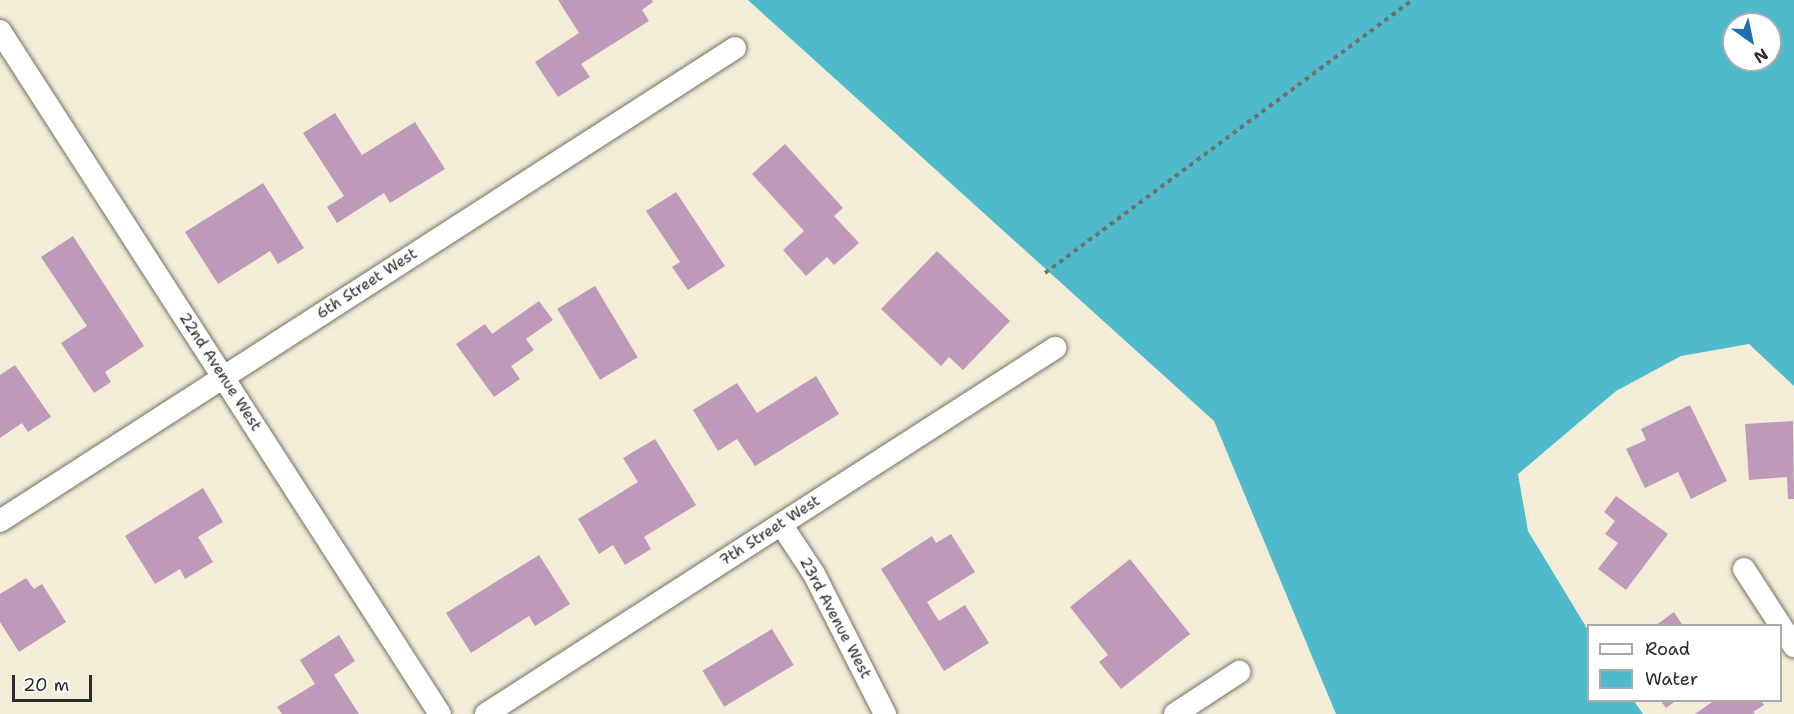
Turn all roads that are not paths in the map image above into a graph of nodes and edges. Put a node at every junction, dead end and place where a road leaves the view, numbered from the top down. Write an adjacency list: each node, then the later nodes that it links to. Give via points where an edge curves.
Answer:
1 (0, 31): 4 (street, 22nd Avenue West)
2 (735, 48): 4 (street, 6th Street West)
3 (1054, 348): 6 (street, 7th Street West)
4 (223, 377): 5 (street, 6th Street West); 12 (street, 22nd Avenue West)
5 (0, 521)
6 (781, 524): 13 (street, 7th Street West); 14 (street, 23rd Avenue West, via 814,574)
7 (1744, 569): 8 (street)
8 (1780, 624)
9 (1782, 628): 10 (street)
10 (1794, 646)
11 (1239, 672): 15 (street)
12 (440, 714)
13 (486, 714)
14 (885, 714)
15 (1175, 714)

